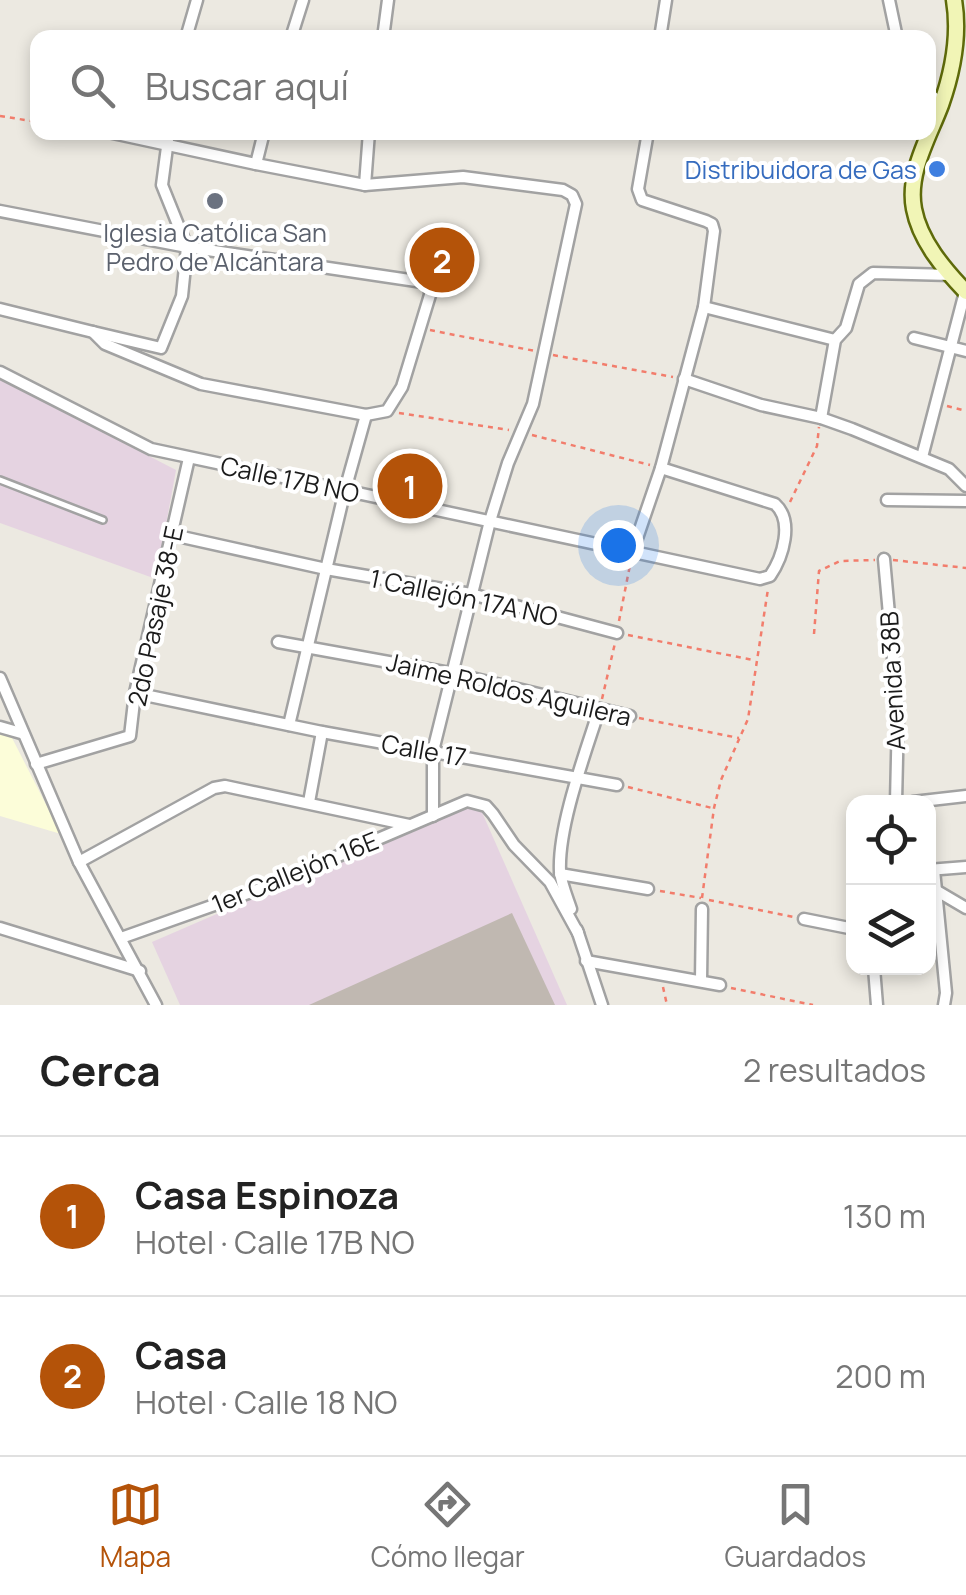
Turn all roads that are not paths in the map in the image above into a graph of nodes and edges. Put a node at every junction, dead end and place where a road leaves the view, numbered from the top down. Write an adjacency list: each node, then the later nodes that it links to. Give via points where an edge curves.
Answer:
1 (197, 0): 7 (street)
2 (303, 0): 8 (street)
3 (388, 0): 9 (street)
4 (666, 0): 10 (street)
5 (889, 0): 11 (street)
6 (954, 0): 13 (street, via 954,57)
7 (188, 30)
8 (294, 30)
9 (385, 30)
10 (661, 30)
11 (895, 30)
12 (936, 99): 13 (street)
13 (941, 104): 14 (street)
14 (936, 116)
15 (168, 140): 24 (street, via 162,185)
16 (175, 140): 21 (street)
17 (262, 140): 21 (street)
18 (368, 140): 22 (street)
19 (647, 140): 27 (street, via 642,200 712,224)
20 (927, 140): 25 (street, via 913,208 930,249)
21 (256, 164): 22 (street)
22 (365, 185): 47 (street, via 463,176 564,190 576,204 533,404)
23 (0, 211): 24 (street)
24 (187, 247): 29 (street, via 182,296 161,348); 36 (street, via 430,286 402,387 387,411)
25 (951, 275): 26 (street); 31 (street, via 865,277)
26 (966, 292): 32 (street)
27 (704, 307): 31 (street); 35 (street)
28 (0, 309): 29 (street)
29 (93, 332): 36 (street, via 104,344 201,384)
30 (914, 338): 32 (street)
31 (835, 340): 37 (street)
32 (950, 348): 33 (street); 38 (street)
33 (966, 352)
34 (0, 372): 39 (street, Calle 17B NO, via 150,449)
35 (684, 380): 37 (street); 40 (street)
36 (366, 415): 43 (street)
37 (820, 418): 38 (street)
38 (922, 457): 42 (street)
39 (189, 458): 43 (street, Calle 17B NO); 48 (street, 2do Pasaje 38-E)
40 (661, 468): 49 (street); 49 (street, Calle 17B NO, via 775,504 785,513 770,576)
41 (0, 480): 46 (lane)
42 (966, 486)
43 (345, 490): 47 (street, Calle 17B NO); 51 (street)
44 (886, 500): 45 (street)
45 (966, 500)
46 (103, 520)
47 (490, 521): 49 (street, Calle 17B NO); 52 (street)
48 (172, 535): 51 (street, 1 Callejón 17A NO); 58 (street, 2do Pasaje 38-E)
49 (634, 550)
50 (884, 559): 69 (street, Avenida 38B, via 898,714)
51 (326, 569): 52 (street, 1 Callejón 17A NO); 55 (street)
52 (471, 594): 53 (street, 1 Callejón 17A NO); 56 (street)
53 (617, 633)
54 (278, 642): 55 (street, Jaime Roldos Aguilera)
55 (308, 646): 56 (street, Jaime Roldos Aguilera); 61 (street)
56 (455, 674): 59 (street, Jaime Roldos Aguilera); 65 (street)
57 (0, 678): 64 (street)
58 (135, 693): 61 (street, Calle 17); 66 (street, 2do Pasaje 38-E, via 130,736)
59 (599, 710): 60 (street, Jaime Roldos Aguilera); 67 (street)
60 (630, 716)
61 (290, 724): 63 (street, Calle 17)
62 (0, 726): 64 (street)
63 (322, 732): 65 (street, Calle 17); 72 (street)
64 (21, 733): 66 (street)
65 (434, 751): 67 (street, Calle 17); 73 (street)
66 (36, 764): 75 (street)
67 (578, 776): 68 (street, Calle 17); 78 (street)
68 (617, 785)
69 (896, 795)
70 (966, 796): 71 (street)
71 (936, 799)
72 (309, 802): 74 (street); 75 (street, via 214,788)
73 (432, 816): 74 (street, 1er Callejón 16E); 87 (street, 1er Callejón 16E, via 467,801 486,806 550,882)
74 (410, 826): 88 (street, 1er Callejón 16E)
75 (79, 862): 88 (street)
76 (966, 867): 77 (street)
77 (936, 870)
78 (560, 874): 79 (street); 87 (street)
79 (648, 890)
80 (936, 890): 82 (street)
81 (702, 904): 92 (street)
82 (966, 908)
83 (804, 918): 84 (street)
84 (846, 927)
85 (936, 927): 97 (street)
86 (0, 928): 90 (street)
87 (578, 933): 89 (street)
88 (122, 938): 90 (street)
89 (586, 962): 92 (street); 95 (street)
90 (141, 971): 94 (street)
91 (874, 975): 96 (street)
92 (701, 980): 93 (street)
93 (720, 985)
94 (156, 1005)
95 (602, 1005)
96 (876, 1005)
97 (944, 1005)

